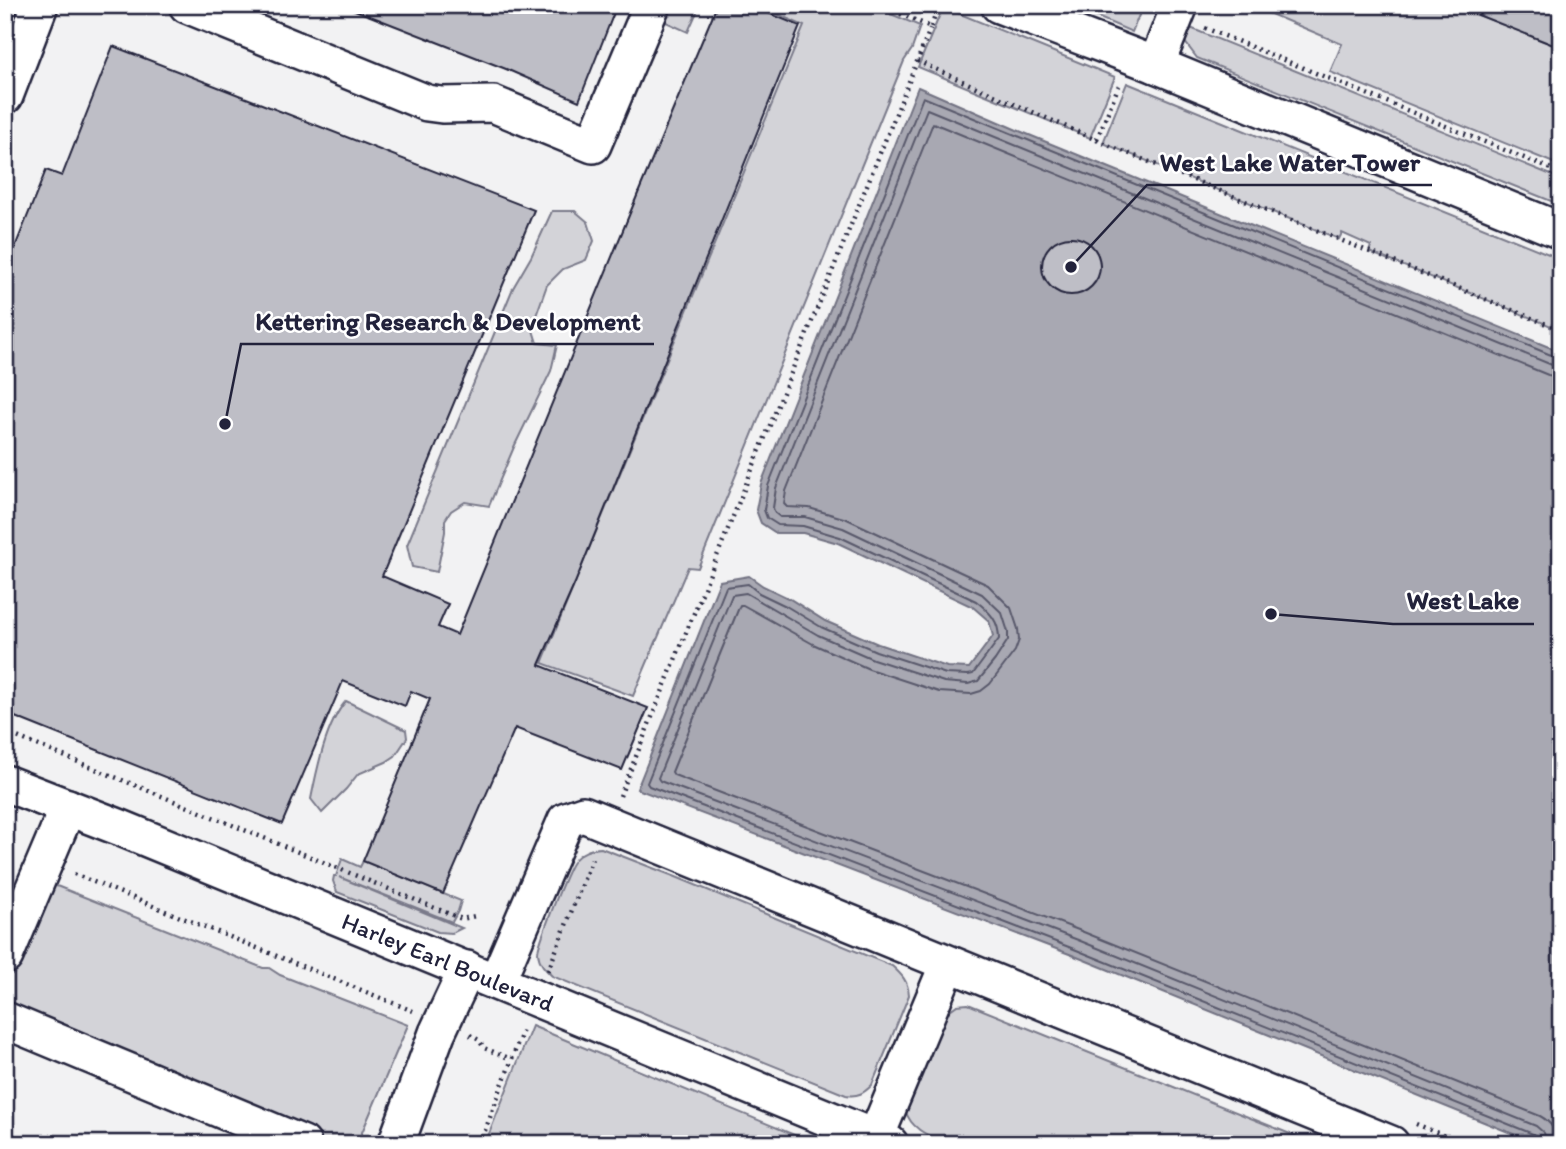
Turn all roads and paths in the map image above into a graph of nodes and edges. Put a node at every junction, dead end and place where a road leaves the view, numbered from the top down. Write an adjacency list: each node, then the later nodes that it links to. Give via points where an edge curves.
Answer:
1 (40, 5): 11 (lane)
2 (187, 5): 3 (lane, via 427,103 494,104 593,145)
3 (652, 5)
4 (879, 5): 8 (path)
5 (939, 5): 8 (path)
6 (999, 5): 10 (lane)
7 (1178, 11): 10 (lane); 12 (path)
8 (931, 27): 9 (path)
9 (917, 61): 14 (path, via 1103,143); 17 (path)
10 (1156, 65): 13 (lane)
11 (5, 96)
12 (1561, 173)
13 (1561, 231)
14 (1561, 330)
15 (5, 732): 22 (path, via 462,919)
16 (5, 783): 18 (lane, Harley Earl Boulevard)
17 (618, 801)
18 (68, 807): 21 (lane); 26 (lane, Harley Earl Boulevard)
19 (5, 846): 21 (path)
20 (592, 859): 25 (path)
21 (45, 862): 23 (lane); 27 (path)
22 (475, 916)
23 (5, 956)
24 (948, 964): 26 (lane, via 583,814 566,820); 32 (lane); 36 (lane)
25 (548, 972)
26 (482, 975): 32 (lane, Harley Earl Boulevard); 34 (lane, via 437,1033)
27 (416, 1013)
28 (5, 1020): 33 (lane)
29 (526, 1021): 31 (path)
30 (469, 1034): 31 (path, via 484,1048)
31 (511, 1059): 35 (path)
32 (880, 1142)
33 (303, 1144)
34 (396, 1144)
35 (480, 1144)
36 (1391, 1144)

